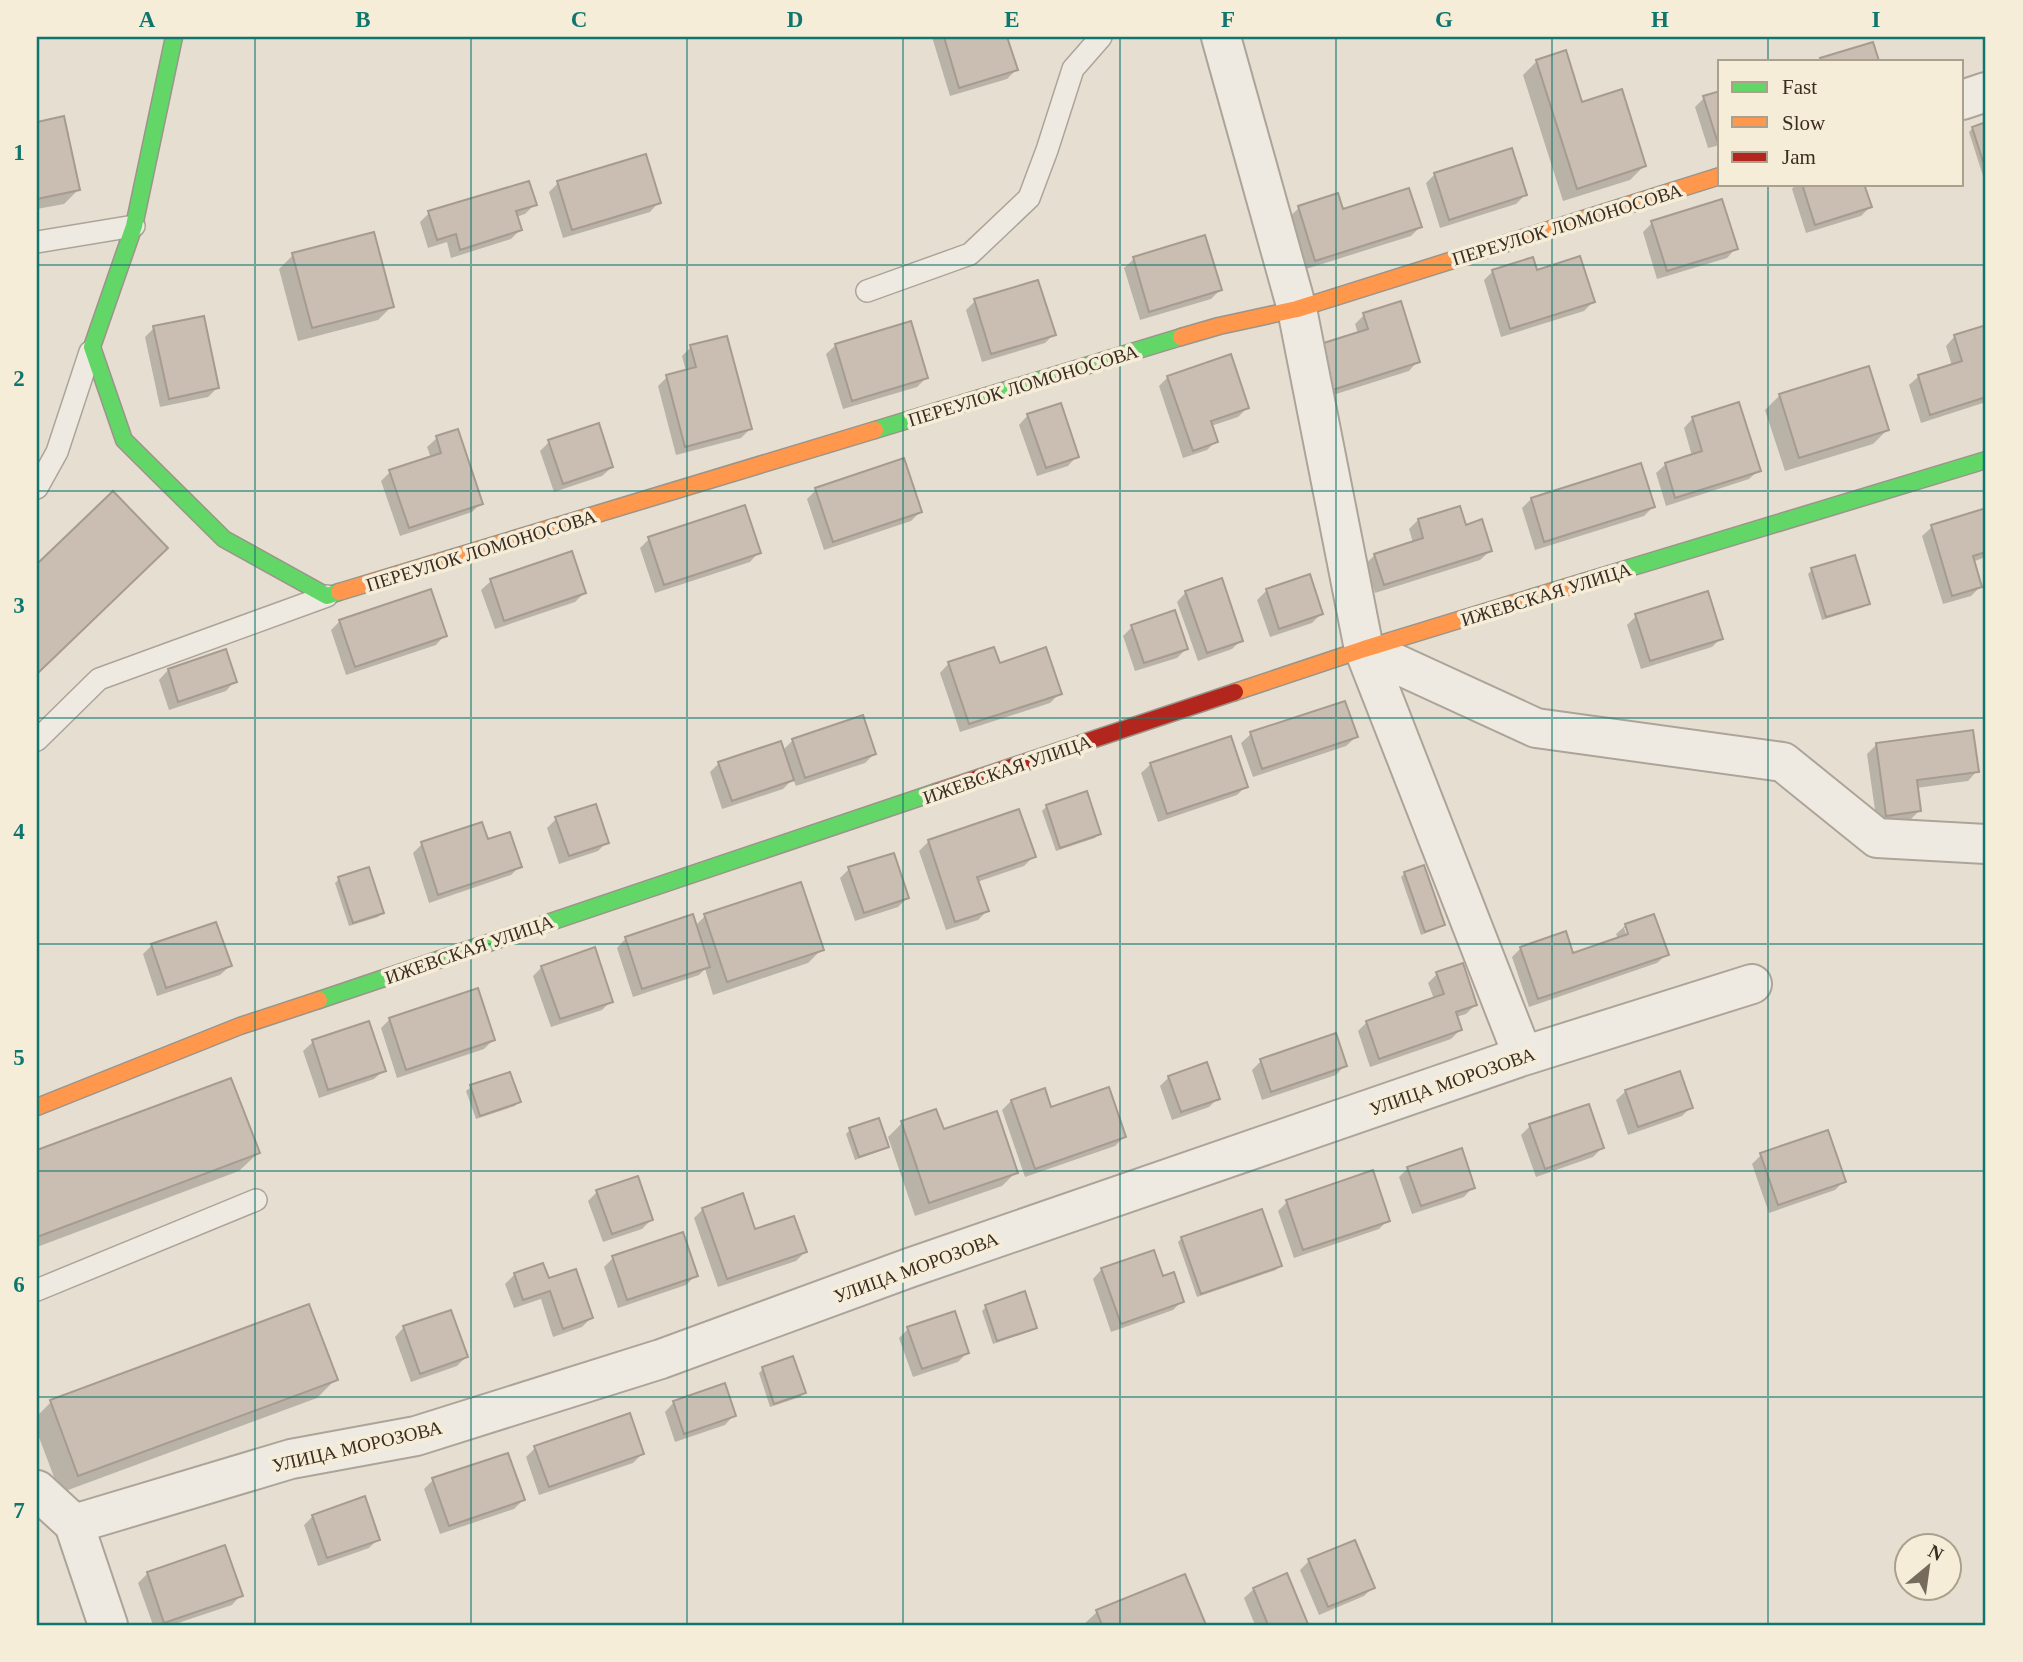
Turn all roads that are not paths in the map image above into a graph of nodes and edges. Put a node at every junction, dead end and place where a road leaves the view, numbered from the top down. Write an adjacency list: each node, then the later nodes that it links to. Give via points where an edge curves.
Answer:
1 (174, 37): 7 (street)
2 (1101, 37): 9 (lane, via 1073,69 1029,198 970,254)
3 (1221, 37): 10 (street)
4 (1986, 92): 5 (street)
5 (1964, 99)
6 (1718, 177): 10 (street, ПЕРЕУЛОК ЛОМОНОСОВА)
7 (134, 226): 8 (lane); 11 (street)
8 (37, 243)
9 (867, 291)
10 (1297, 309): 14 (street, ПЕРЕУЛОК ЛОМОНОСОВА, via 1219,326); 15 (street)
11 (92, 347): 13 (lane, via 57,452); 14 (street, via 124,440 224,539)
12 (1986, 460): 15 (street, ИЖЕВСКАЯ УЛИЦА)
13 (37, 488)
14 (327, 596): 16 (lane, via 99,679)
15 (1364, 649): 17 (street, via 1536,728 1783,762 1877,838); 19 (street); 20 (street, ИЖЕВСКАЯ УЛИЦА, via 240,1026)
16 (37, 740)
17 (1986, 844)
18 (1752, 984): 19 (street, УЛИЦА МОРОЗОВА)
19 (1523, 1056): 24 (street, УЛИЦА МОРОЗОВА, via 661,1359 416,1436 291,1459)
20 (37, 1107)
21 (256, 1200): 22 (lane)
22 (37, 1290)
23 (37, 1490): 24 (street)
24 (74, 1524): 25 (street)
25 (108, 1625)

